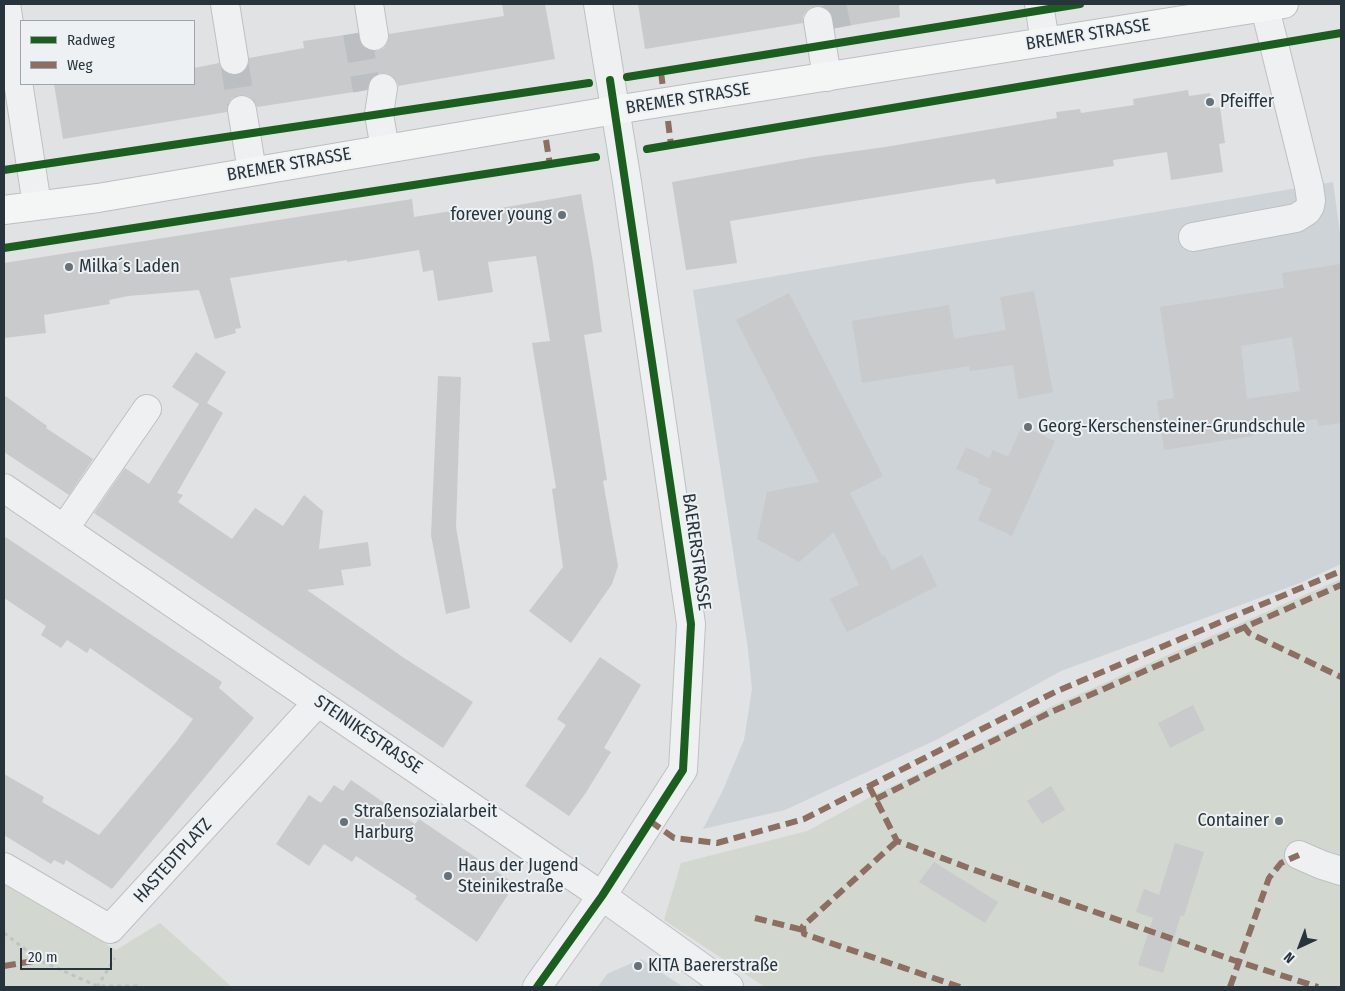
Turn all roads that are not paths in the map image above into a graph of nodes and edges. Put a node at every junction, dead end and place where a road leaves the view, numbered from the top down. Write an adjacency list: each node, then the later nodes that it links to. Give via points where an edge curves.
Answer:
1 (6, 4): 17 (street)
2 (225, 4): 10 (street)
3 (352, 4): 4 (street, via 366,34)
4 (369, 4)
5 (598, 4): 14 (street, BAERERSTRASSE)
6 (1038, 4): 9 (street)
7 (1271, 5): 9 (main road, BREMER STRASSE); 19 (street, via 1312,200 1310,206 1296,218)
8 (827, 24): 11 (street)
9 (1045, 42): 11 (main road, BREMER STRASSE)
10 (234, 60)
11 (836, 75): 14 (main road, BREMER STRASSE)
12 (376, 97): 15 (street)
13 (242, 110): 16 (street)
14 (615, 110): 15 (main road, BREMER STRASSE); 27 (street, BAERERSTRASSE, via 691,624 683,770)
15 (385, 149): 16 (main road, BREMER STRASSE)
16 (252, 171): 17 (main road, BREMER STRASSE, via 98,198)
17 (36, 205): 18 (main road, BREMER STRASSE)
18 (4, 210)
19 (1193, 237)
20 (148, 409): 22 (street)
21 (4, 488): 22 (street, STEINIKESTRASSE)
22 (64, 529): 23 (street, STEINIKESTRASSE)
23 (318, 702): 25 (street, HASTEDTPLATZ, via 110,929); 27 (street, STEINIKESTRASSE)
24 (1299, 855): 26 (street)
25 (4, 867)
26 (1341, 871)
27 (602, 896): 28 (street, BAERERSTRASSE); 29 (street, STEINIKESTRASSE)
28 (537, 987)
29 (729, 987)

